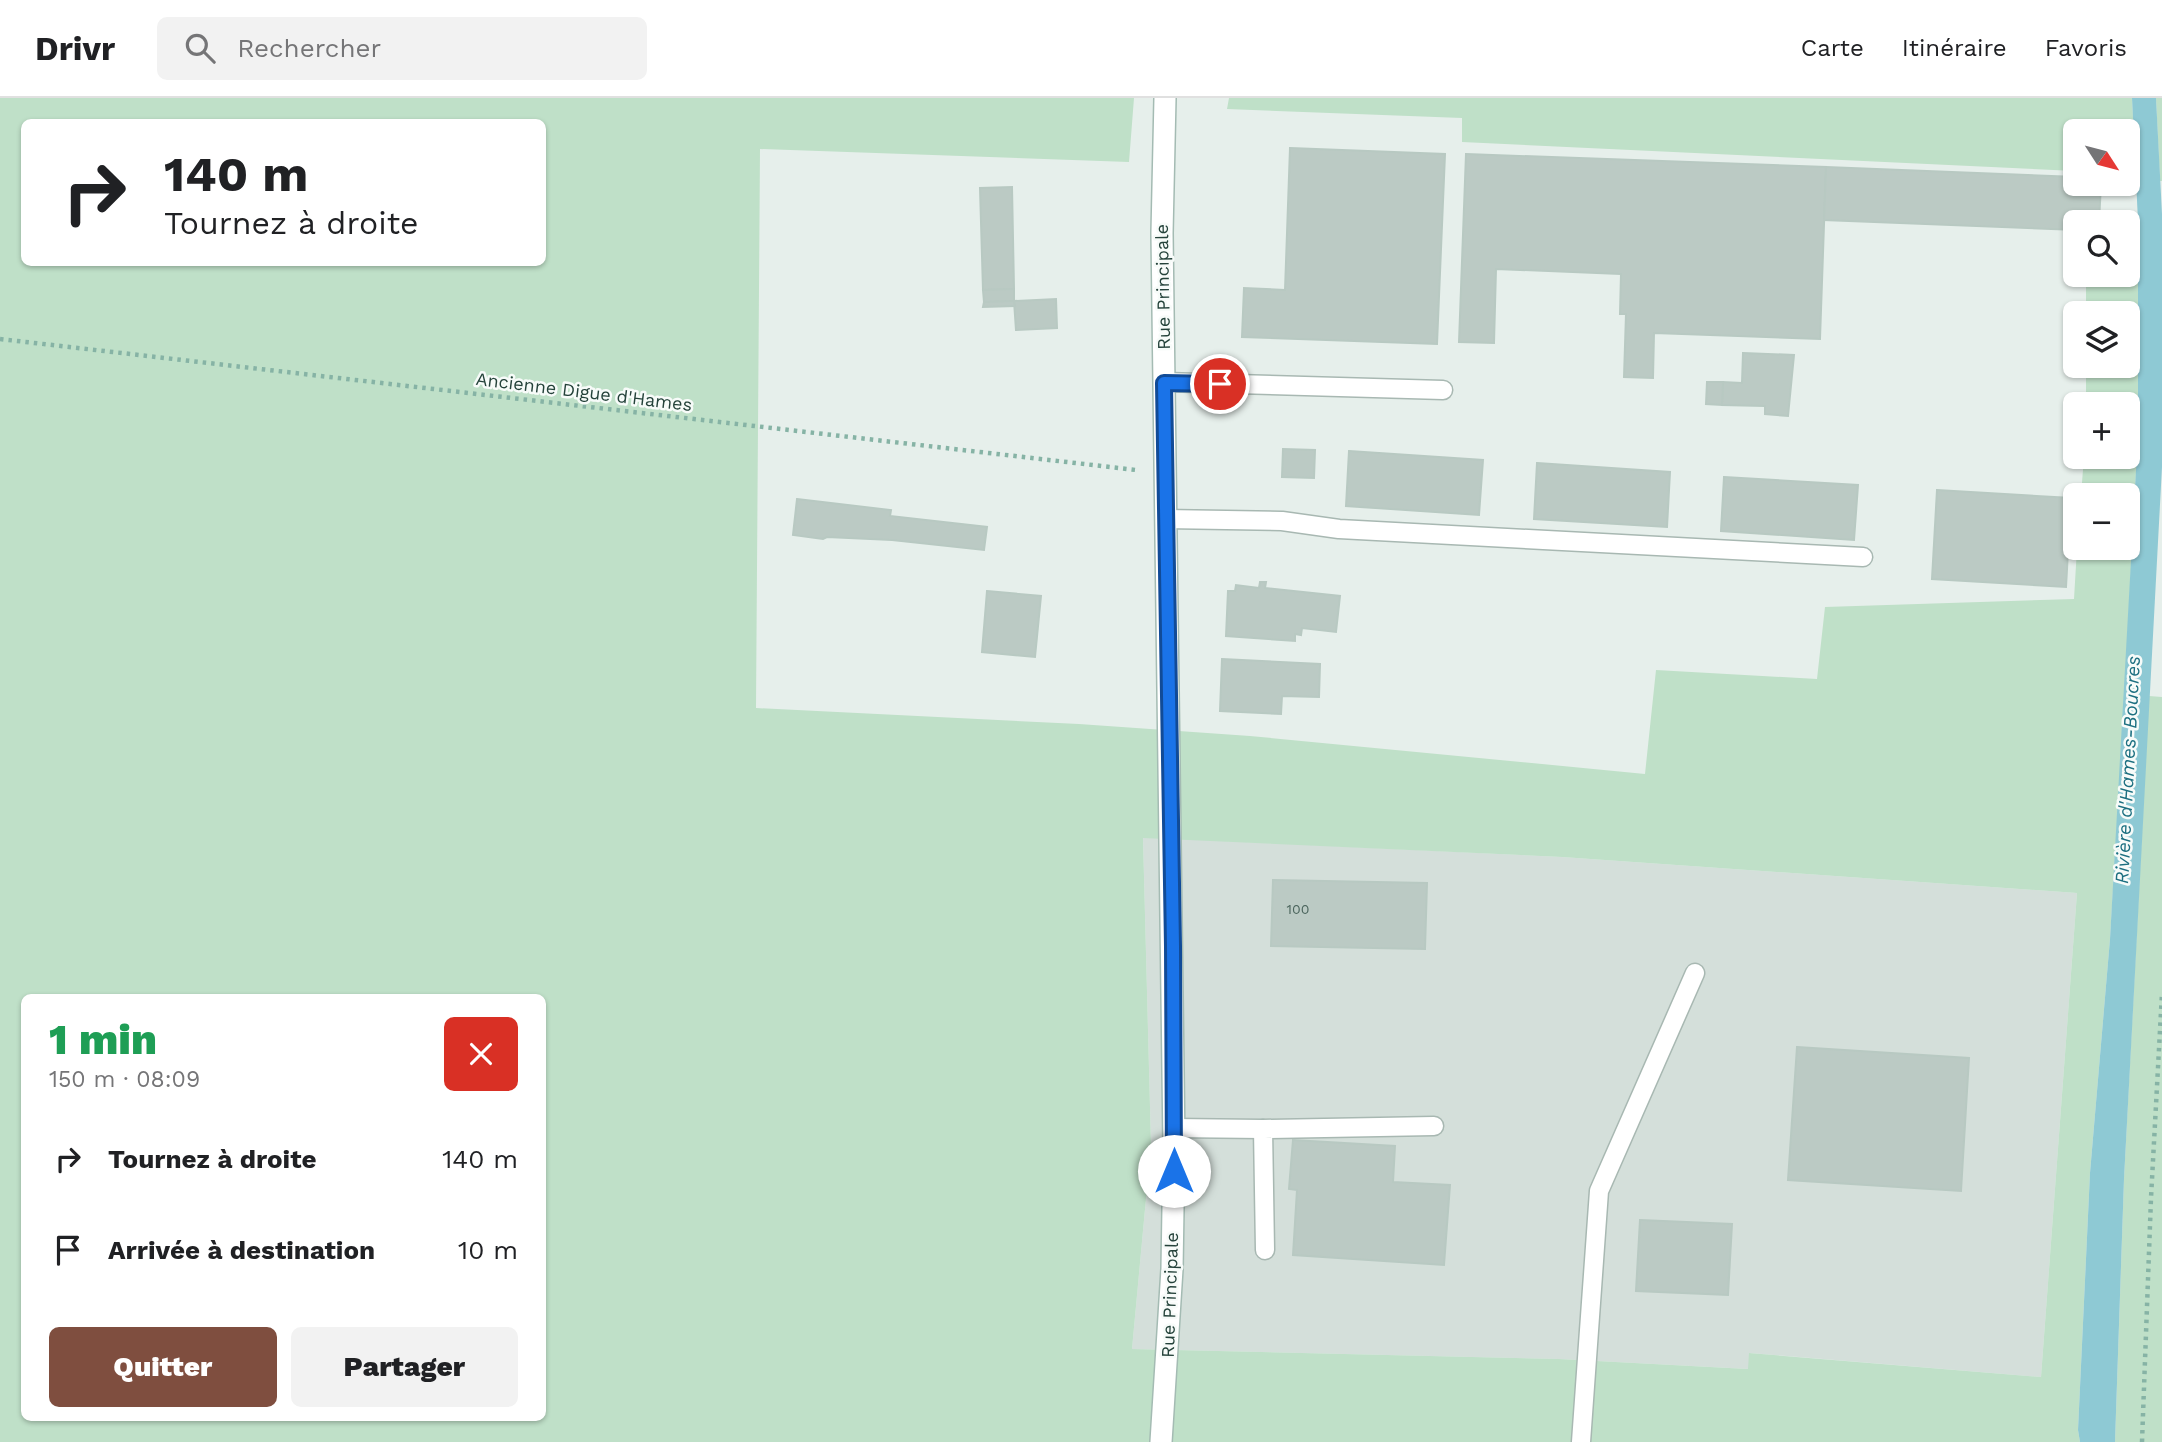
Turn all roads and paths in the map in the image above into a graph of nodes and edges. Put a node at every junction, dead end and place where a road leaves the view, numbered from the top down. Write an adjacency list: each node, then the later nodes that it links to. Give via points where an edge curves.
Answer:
1 (1165, 98): 3 (street, Rue Principale)
2 (0, 339): 5 (path, Ancienne Digue d'Hames)
3 (1164, 383): 4 (lane); 5 (street, Rue Principale)
4 (1443, 390)
5 (1165, 473): 6 (street, Rue Principale)
6 (1165, 519): 7 (lane, via 1282,521 1353,530); 11 (street, Rue Principale)
7 (1863, 557)
8 (1695, 973): 15 (lane, via 1598,1191)
9 (2162, 993): 16 (path)
10 (1434, 1126): 12 (lane)
11 (1174, 1128): 12 (lane); 14 (street, Rue Principale, via 1172,1269)
12 (1263, 1129): 13 (lane)
13 (1265, 1250)
14 (1161, 1442)
15 (1581, 1442)
16 (2142, 1442)

